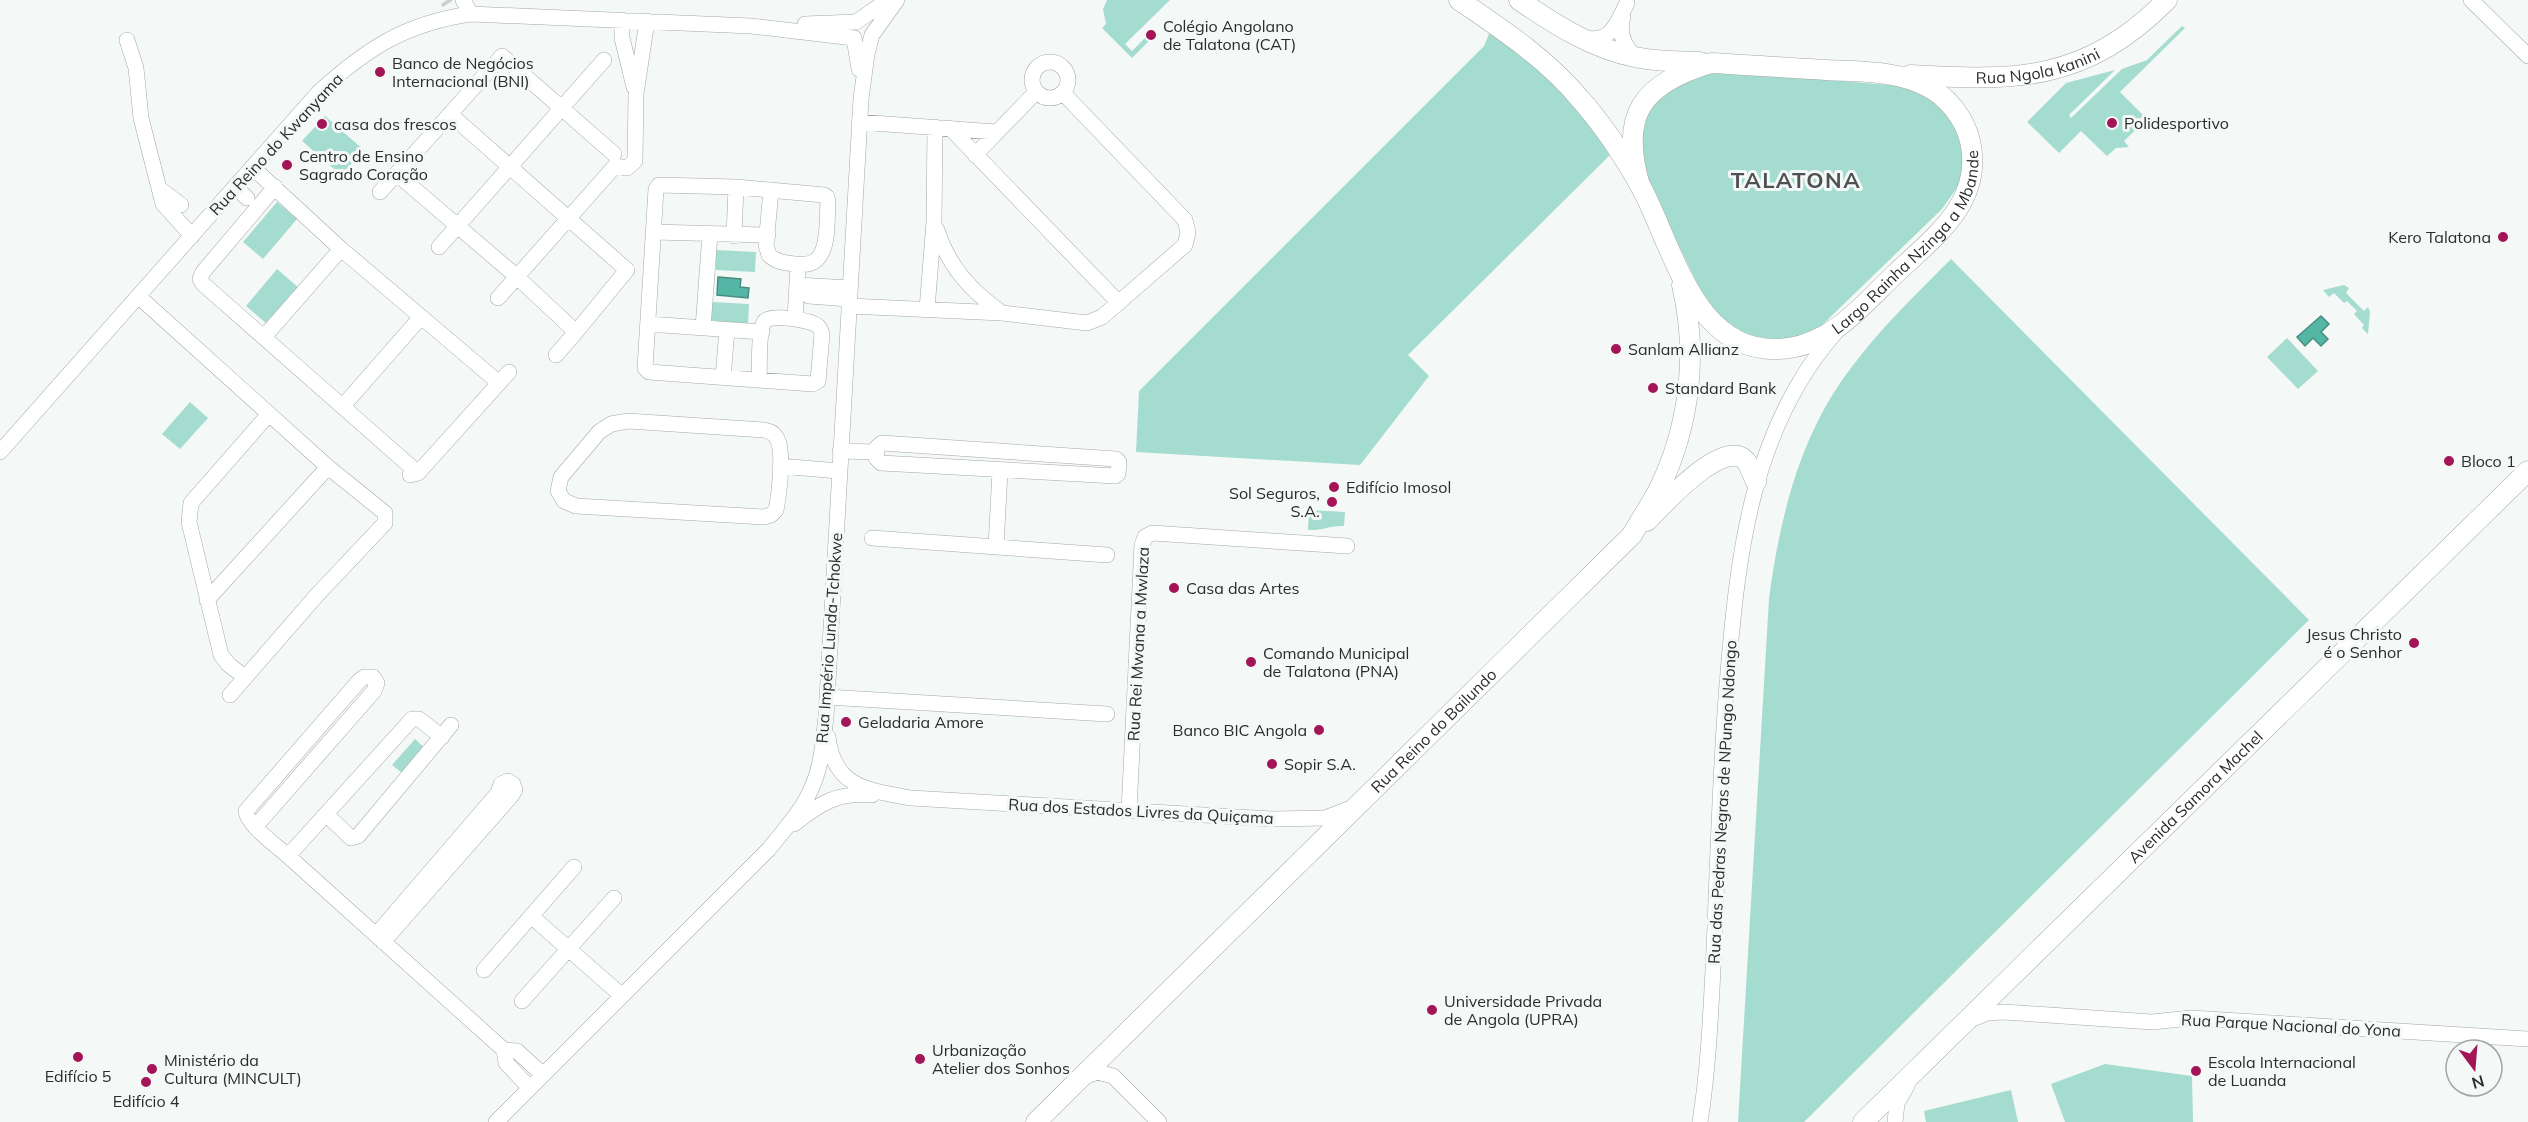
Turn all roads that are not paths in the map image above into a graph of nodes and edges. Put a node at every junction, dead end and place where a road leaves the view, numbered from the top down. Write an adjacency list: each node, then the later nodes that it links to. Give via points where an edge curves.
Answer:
1 (887, 0): 12 (street)
2 (897, 0): 16 (street, Rua Império Lunda-Tchokwe)
3 (1459, 0): 15 (main road)
4 (2167, 0): 26 (main road, Rua Ngola kanini, via 2110,46 2074,64 2000,78)
5 (2471, 0): 13 (street)
6 (2490, 0): 13 (street)
7 (1627, 1): 17 (street, via 1608,35 1595,40); 23 (street, via 1621,32 1629,51)
8 (1522, 2): 15 (main road, via 1528,18 1526,26); 17 (main road)
9 (460, 8): 10 (street, Rua Reino do Kwanyama); 39 (street, Rua Reino do Kwanyama, via 391,38 349,64)
10 (622, 20): 11 (street, Rua Reino do Kwanyama); 18 (street)
11 (647, 21): 14 (street, Rua Reino do Kwanyama); 20 (street)
12 (856, 22): 14 (street, Rua Reino do Kwanyama); 16 (street, via 867,22); 19 (street, Rua Império Lunda-Tchokwe, via 852,29)
13 (2493, 23): 22 (street)
14 (751, 26): 19 (street, Rua Reino do Kwanyama)
15 (1506, 32): 41 (main road, via 1550,66 1581,99)
16 (872, 35): 19 (street, via 862,42); 30 (street, Rua Império Lunda-Tchokwe)
17 (1579, 37): 23 (main road)
18 (622, 38): 20 (street); 29 (street)
19 (854, 38): 30 (street, Rua Império Lunda-Tchokwe)
20 (645, 39): 29 (street)
21 (127, 40): 45 (street, via 136,68 141,118)
22 (2528, 56)
23 (1637, 58): 25 (main road)
24 (604, 60): 31 (street)
25 (1712, 63): 26 (main road, Largo Rainha Nzinga a Mbande); 41 (main road, Largo Rainha Nzinga a Mbande, via 1660,84 1642,106 1631,139)
26 (1890, 74): 73 (main road, Largo Rainha Nzinga a Mbande, via 1928,87 1949,103 1967,127 1974,158 1971,181 1961,205 1945,225)
27 (1036, 92): 28 (street, via 1051,99); 28 (street, via 1032,74 1035,68 1050,61 1066,69 1068,84); 35 (street)
28 (1063, 93): 67 (street, via 1185,220 1185,244)
29 (636, 94): 36 (street)
30 (861, 99): 33 (street, Rua Império Lunda-Tchokwe)
31 (561, 109): 32 (street, via 502,56); 36 (street); 38 (street)
32 (451, 115): 38 (street); 40 (street)
33 (859, 122): 34 (street); 66 (street, Rua Império Lunda-Tchokwe)
34 (942, 128): 35 (street); 37 (street); 50 (street)
35 (996, 132): 37 (street)
36 (625, 154): 49 (street)
37 (975, 155): 67 (street)
38 (509, 166): 49 (street); 52 (street)
39 (250, 170): 42 (street, Rua Reino do Kwanyama); 44 (street)
40 (398, 175): 47 (street); 52 (street)
41 (1640, 186): 61 (main road, Largo Rainha Nzinga a Mbande)
42 (235, 187): 48 (street); 51 (street, Rua Reino do Kwanyama)
43 (736, 187): 46 (street); 53 (street, via 659,185); 57 (street)
44 (268, 188): 48 (street); 59 (street)
45 (160, 189): 51 (street); 56 (street, via 163,204)
46 (771, 190): 55 (street); 60 (street, via 827,197 822,254 810,265)
47 (380, 192)
48 (252, 203): 78 (street, via 200,279)
49 (570, 218): 62 (street); 76 (street, via 627,270)
50 (934, 222): 68 (street); 69 (street, via 953,267 977,294)
51 (202, 224): 56 (street, Rua Reino do Kwanyama)
52 (457, 227): 58 (street); 62 (street)
53 (654, 232): 54 (street); 72 (street)
54 (710, 234): 57 (street); 74 (street)
55 (768, 235): 57 (street); 60 (street, via 769,255 777,261)
56 (192, 236): 64 (street, Rua Reino do Kwanyama)
57 (734, 236)
58 (439, 247)
59 (341, 249): 70 (street); 78 (street)
60 (798, 265): 63 (street)
61 (1677, 268): 73 (main road, Largo Rainha Nzinga a Mbande, via 1708,319 1730,338 1746,344 1775,350 1792,348); 93 (main road, Rua Reino do Bailundo, via 1691,347 1685,410 1659,487)
62 (516, 276): 65 (street); 76 (street)
63 (797, 290): 66 (street); 71 (street)
64 (138, 296): 83 (street); 85 (street, Rua Reino do Kwanyama)
65 (498, 298)
66 (849, 298): 68 (street); 84 (street, Rua Império Lunda-Tchokwe)
67 (1119, 303): 69 (street, via 1102,317 1087,322)
68 (927, 309): 69 (street)
69 (1002, 312)
70 (421, 317): 82 (street); 82 (street, via 504,377 414,474)
71 (795, 319): 77 (street, via 771,318 764,322); 81 (street, via 812,323 822,334 818,381 813,384)
72 (648, 324): 74 (street); 80 (street, via 646,371)
73 (1841, 327): 92 (street, Rua das Pedras Negras de NPungo Ndongo, via 1820,350 1782,412)
74 (703, 328): 75 (street)
75 (726, 330): 77 (street); 80 (street)
76 (576, 332): 79 (street)
77 (762, 332): 81 (street)
78 (264, 337): 82 (street)
79 (556, 355)
80 (723, 377): 81 (street)
81 (759, 379)
82 (343, 406)
83 (269, 414): 87 (street); 98 (street, via 191,503 189,522)
84 (840, 451): 86 (street); 89 (street, Rua Império Lunda-Tchokwe)
85 (0, 452)
86 (877, 452): 90 (street, via 877,461 881,463); 90 (street, via 882,443 1119,462 1115,476)
87 (328, 466): 98 (street); 99 (street, via 385,513 385,523)
88 (780, 466): 88 (street, via 779,442 769,431 628,421 611,424 599,432 561,477 558,491 564,501 576,506 768,517 777,506); 89 (street)
89 (839, 471): 101 (street, Rua Império Lunda-Tchokwe)
90 (1000, 471): 96 (street)
91 (2528, 471): 117 (main road, Avenida Samora Machel)
92 (1756, 482): 93 (main road, via 1746,460 1726,456 1702,469); 131 (street, Rua das Pedras Negras de NPungo Ndongo, via 1743,535 1734,602 1722,750 1710,1032)
93 (1632, 535): 105 (main road, Rua Reino do Bailundo)
94 (872, 538): 96 (street)
95 (1347, 546): 106 (street, Rua Rei Mwana a Mwlaza, via 1152,533 1145,537)
96 (996, 547): 97 (street)
97 (1107, 555)
98 (207, 600): 99 (street, via 221,654)
99 (245, 677): 100 (street)
100 (230, 696)
101 (827, 697): 102 (street); 103 (street, Rua Império Lunda-Tchokwe)
102 (1107, 714)
103 (826, 717): 104 (street, Rua dos Estados Livres da Quiçama, via 829,747 845,778 869,790); 109 (street, Rua Império Lunda-Tchokwe, via 821,759 812,787)
104 (911, 798): 106 (street, Rua dos Estados Livres da Quiçama); 109 (street, Rua dos Estados Livres da Quiçama, via 848,795 827,800)
105 (1365, 798): 106 (street, Rua dos Estados Livres da Quiçama, via 1338,814 1312,820); 126 (main road, Rua Reino do Bailundo)
106 (1129, 811)
107 (326, 814): 107 (street, via 354,838 447,731 412,719); 110 (street)
108 (255, 827): 108 (street, via 374,691 373,677 359,681 246,811); 110 (street)
109 (769, 849): 118 (street, Rua Império Lunda-Tchokwe)
110 (288, 856): 114 (street)
111 (574, 867): 113 (street)
112 (614, 898): 115 (street)
113 (531, 916): 115 (street); 116 (street)
114 (380, 939): 114 (street, via 512,795 513,784 501,784 498,793); 123 (street)
115 (569, 949): 118 (street); 119 (street)
116 (484, 970)
117 (2011, 978): 120 (street, via 2003,1002); 121 (main road, Avenida Samora Machel)
118 (621, 995): 125 (street, Rua Império Lunda-Tchokwe)
119 (522, 1001)
120 (2019, 1013): 121 (street, Rua Parque Nacional do Yona, via 1987,1014); 122 (street, Rua Parque Nacional do Yona, via 2152,1022 2191,1018)
121 (1962, 1025): 124 (main road, Avenida Samora Machel)
122 (2528, 1039)
123 (504, 1050): 125 (street, via 517,1051); 127 (street, via 506,1063)
124 (1917, 1069): 132 (main road, Avenida Samora Machel); 133 (street, via 1897,1103)
125 (542, 1074): 127 (street, Rua Império Lunda-Tchokwe)
126 (1079, 1080): 129 (main road, Rua Reino do Bailundo); 130 (street, via 1097,1072 1113,1076)
127 (529, 1087): 128 (street, Rua Império Lunda-Tchokwe)
128 (496, 1122)
129 (1036, 1122)
130 (1160, 1122)
131 (1700, 1122)
132 (1863, 1122)
133 (1894, 1122)

